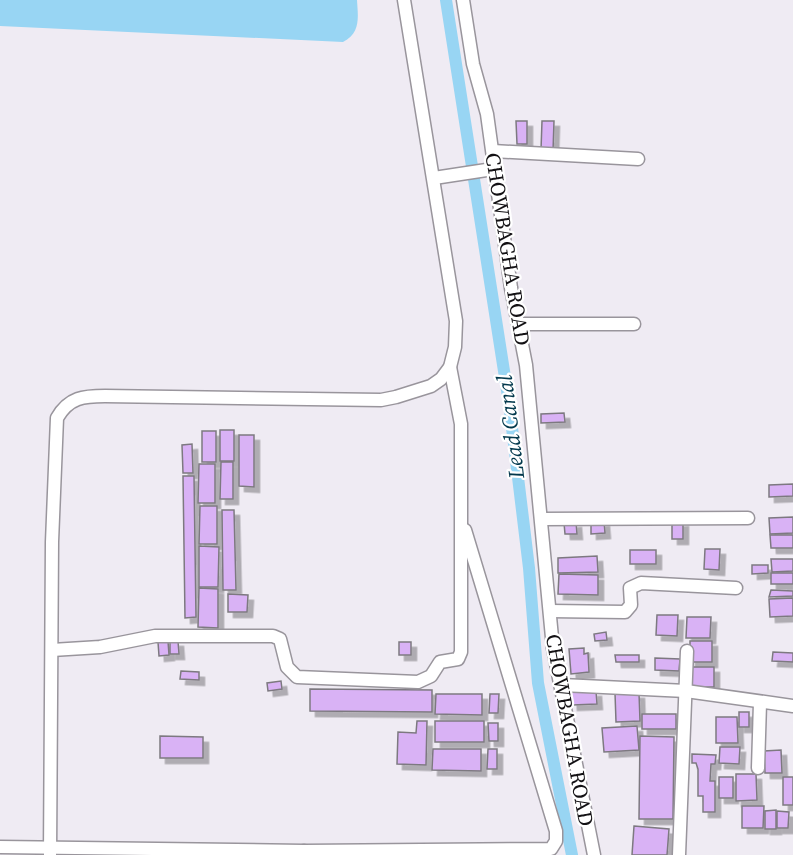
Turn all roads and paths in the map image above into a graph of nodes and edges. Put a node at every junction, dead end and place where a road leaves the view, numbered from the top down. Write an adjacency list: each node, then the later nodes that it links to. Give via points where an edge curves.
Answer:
1 (404, 0): 6 (street)
2 (463, 0): 3 (street, CHOWBAGHA ROAD)
3 (493, 151): 4 (street); 5 (street, CHOWBAGHA ROAD)
4 (638, 159)
5 (493, 169): 6 (street); 7 (street, CHOWBAGHA ROAD)
6 (434, 178): 9 (street, via 456,321)
7 (518, 324): 8 (street); 12 (street, CHOWBAGHA ROAD)
8 (634, 324)
9 (450, 367): 11 (street, via 461,424); 15 (street, via 431,386 381,400 83,396 66,404 57,418)
10 (748, 518): 12 (street)
11 (461, 519): 15 (street, via 461,652 458,659 440,662 426,680 297,677 287,667 279,639 273,636 155,636 100,647); 25 (street, via 521,708 556,841 551,849)
12 (542, 519): 14 (street, CHOWBAGHA ROAD)
13 (736, 588): 14 (street, via 641,583 630,588 631,605 625,612)
14 (550, 611): 17 (street, CHOWBAGHA ROAD)
15 (51, 650): 23 (street)
16 (687, 651): 18 (street)
17 (562, 686): 18 (street); 26 (street, CHOWBAGHA ROAD)
18 (686, 691): 19 (street); 27 (street)
19 (760, 703): 20 (street); 21 (street)
20 (793, 706)
21 (758, 768)
22 (0, 847): 23 (street)
23 (50, 851): 24 (street)
24 (189, 851): 25 (street)
25 (304, 853)
26 (594, 855)
27 (679, 855)

